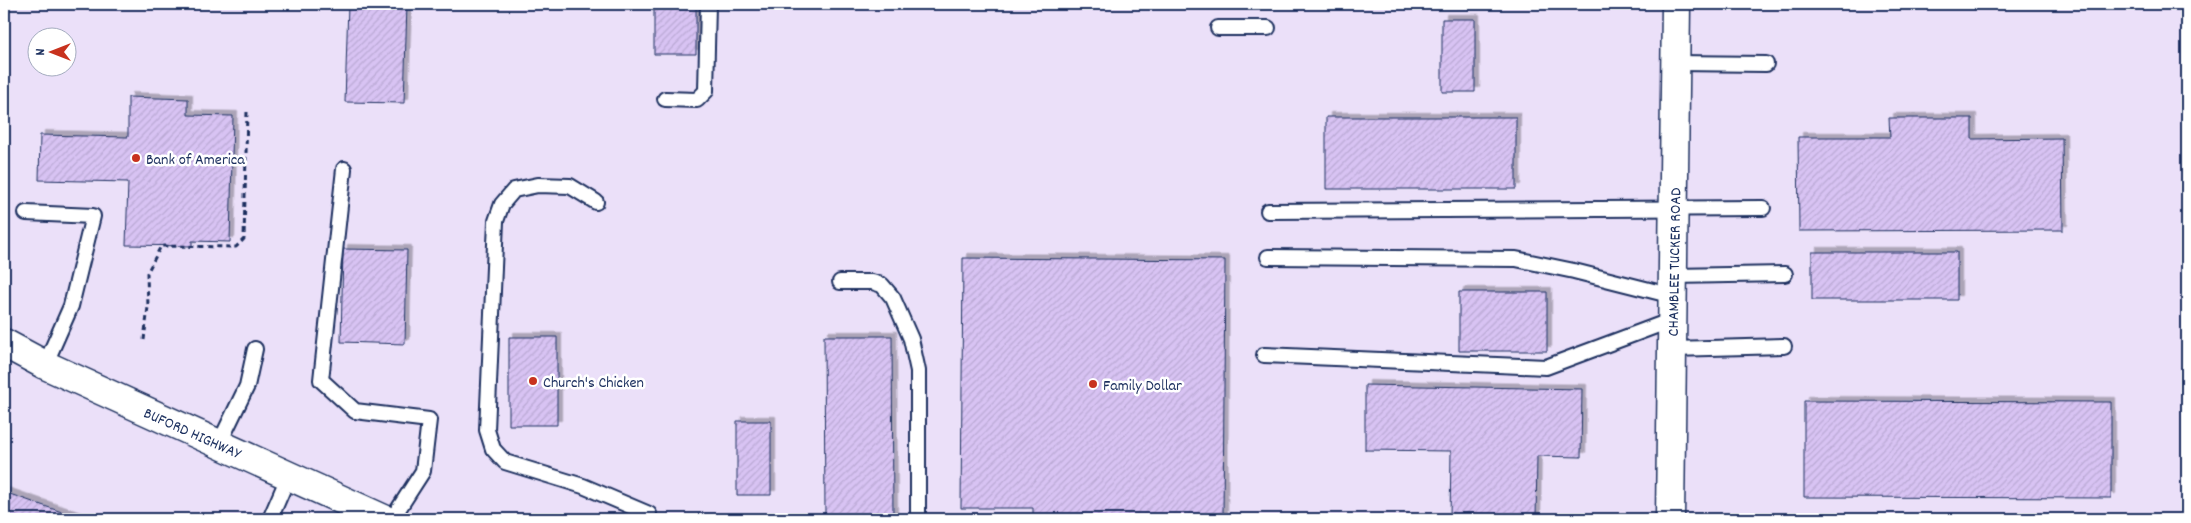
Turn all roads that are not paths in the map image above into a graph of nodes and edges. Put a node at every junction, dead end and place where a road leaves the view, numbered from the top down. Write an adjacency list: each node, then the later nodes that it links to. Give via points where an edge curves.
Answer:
1 (708, 4): 7 (lane, via 706,91 697,100)
2 (1676, 4): 5 (main road, CHAMBLEE TUCKER ROAD)
3 (1218, 28): 4 (lane)
4 (1268, 28)
5 (1676, 63): 6 (lane); 11 (main road, CHAMBLEE TUCKER ROAD)
6 (1766, 64)
7 (665, 100)
8 (344, 169): 28 (lane, via 321,380 355,411 429,420 423,471)
9 (596, 202): 29 (lane, via 570,186 538,185 514,190 502,204 496,221 487,430 493,449 505,462 583,486 648,514)
10 (1763, 208): 11 (lane)
11 (1674, 209): 12 (lane); 17 (main road, CHAMBLEE TUCKER ROAD)
12 (1268, 212)
13 (26, 213): 23 (lane, via 93,216 71,306)
14 (1268, 257): 17 (lane, via 1516,259 1574,270)
15 (1785, 274): 17 (lane)
16 (840, 282): 30 (lane, via 882,285 893,298 911,339 918,371)
17 (1673, 297): 21 (main road, CHAMBLEE TUCKER ROAD); 22 (lane, via 1546,367)
18 (4, 343): 23 (main road, BUFORD HIGHWAY)
19 (1784, 346): 21 (lane)
20 (255, 349): 24 (lane, via 247,386)
21 (1672, 349): 31 (main road, CHAMBLEE TUCKER ROAD)
22 (1264, 355)
23 (45, 365): 24 (main road, BUFORD HIGHWAY)
24 (219, 444): 25 (main road, BUFORD HIGHWAY)
25 (289, 475): 26 (lane); 27 (main road, BUFORD HIGHWAY)
26 (270, 519)
27 (384, 519)
28 (392, 519)
29 (647, 519)
30 (918, 519)
31 (1670, 519)

